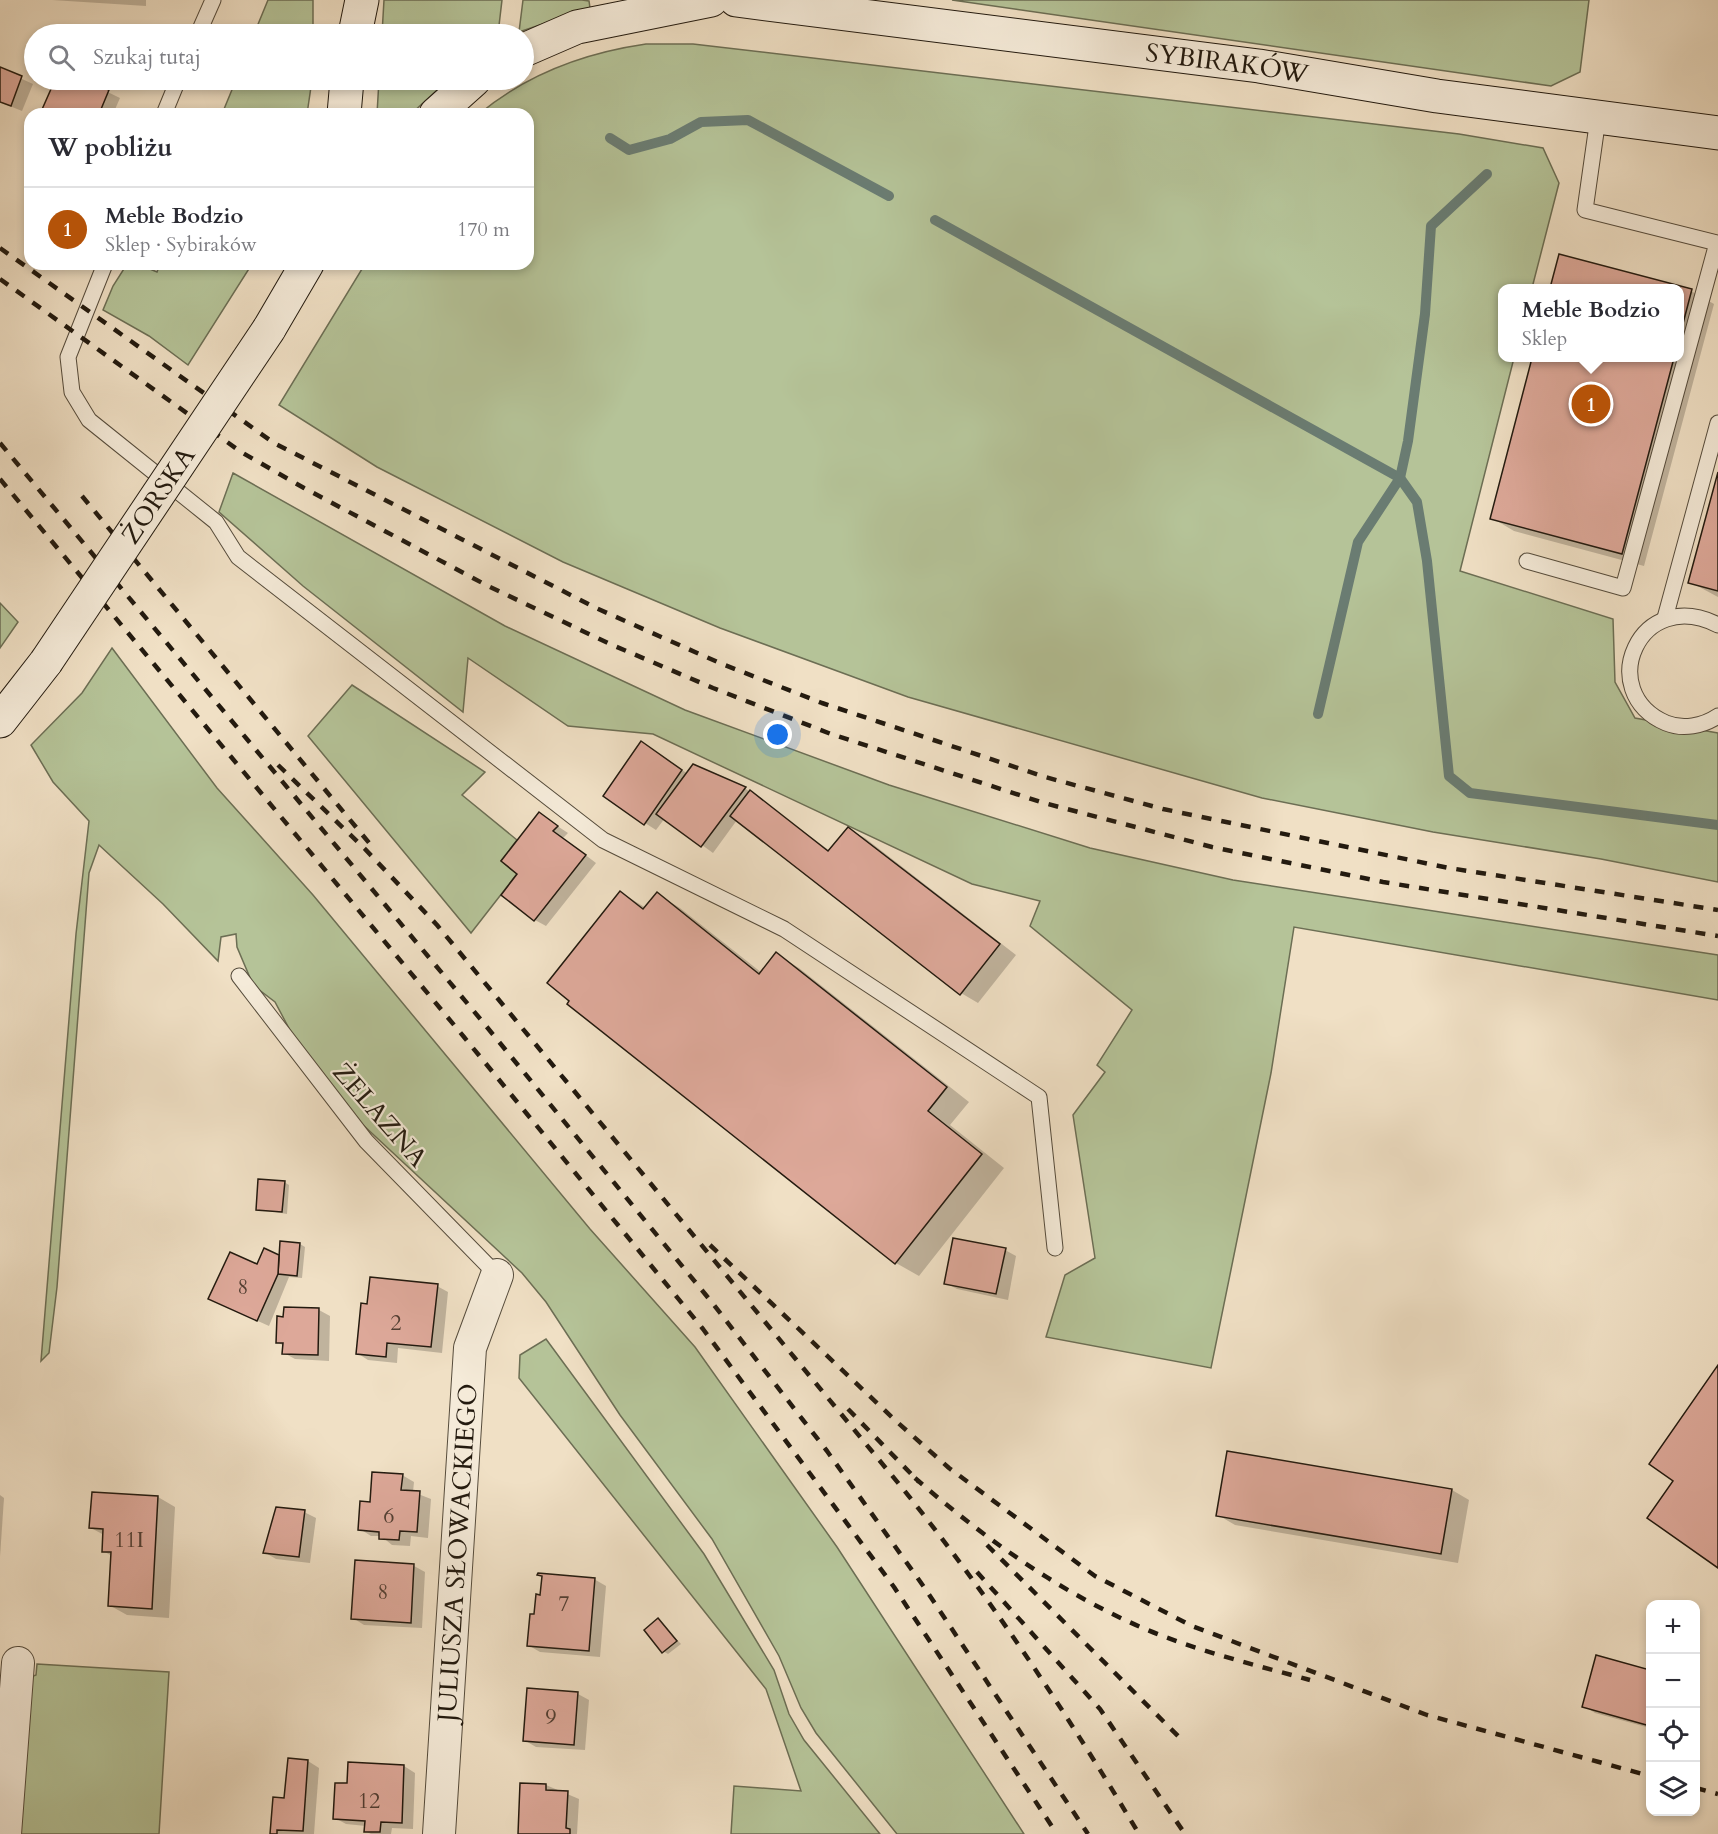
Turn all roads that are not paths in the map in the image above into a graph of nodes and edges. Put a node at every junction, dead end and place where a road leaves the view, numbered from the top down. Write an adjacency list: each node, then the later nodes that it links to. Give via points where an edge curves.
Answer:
1 (213, 0): 6 (lane)
2 (337, 0): 7 (main road)
3 (362, 0): 8 (main road)
4 (711, 0): 9 (main road, via 577,27)
5 (736, 0): 16 (main road, SYBIRAKÓW, via 1259,66)
6 (202, 24)
7 (341, 24)
8 (357, 24)
9 (534, 46)
10 (174, 90): 13 (lane)
11 (346, 90): 14 (main road)
12 (463, 90): 15 (main road)
13 (166, 108)
14 (345, 108)
15 (443, 108)
16 (1598, 118): 17 (main road, SYBIRAKÓW); 21 (lane, via 1585,210 1717,243 1623,588)
17 (1718, 133)
18 (103, 270): 27 (lane, via 68,357 72,392 89,420 216,522 238,557 603,840 784,929 1039,1097)
19 (303, 270): 25 (main road, ŻORSKA, bridge, via 269,329 46,662)
20 (1718, 423): 22 (lane)
21 (1527, 561)
22 (1665, 618): 23 (lane, via 1702,617); 24 (lane, via 1650,627 1635,649 1629,675 1642,707 1672,725 1691,727)
23 (1718, 625)
24 (1718, 716)
25 (0, 721)
26 (239, 976): 28 (lane, ŻELAZNA, via 366,1141)
27 (1055, 1248)
28 (497, 1275): 31 (street, JULIUSZA SŁOWACKIEGO, via 470,1348)
29 (18, 1663): 30 (street)
30 (5, 1834)
31 (439, 1834)

